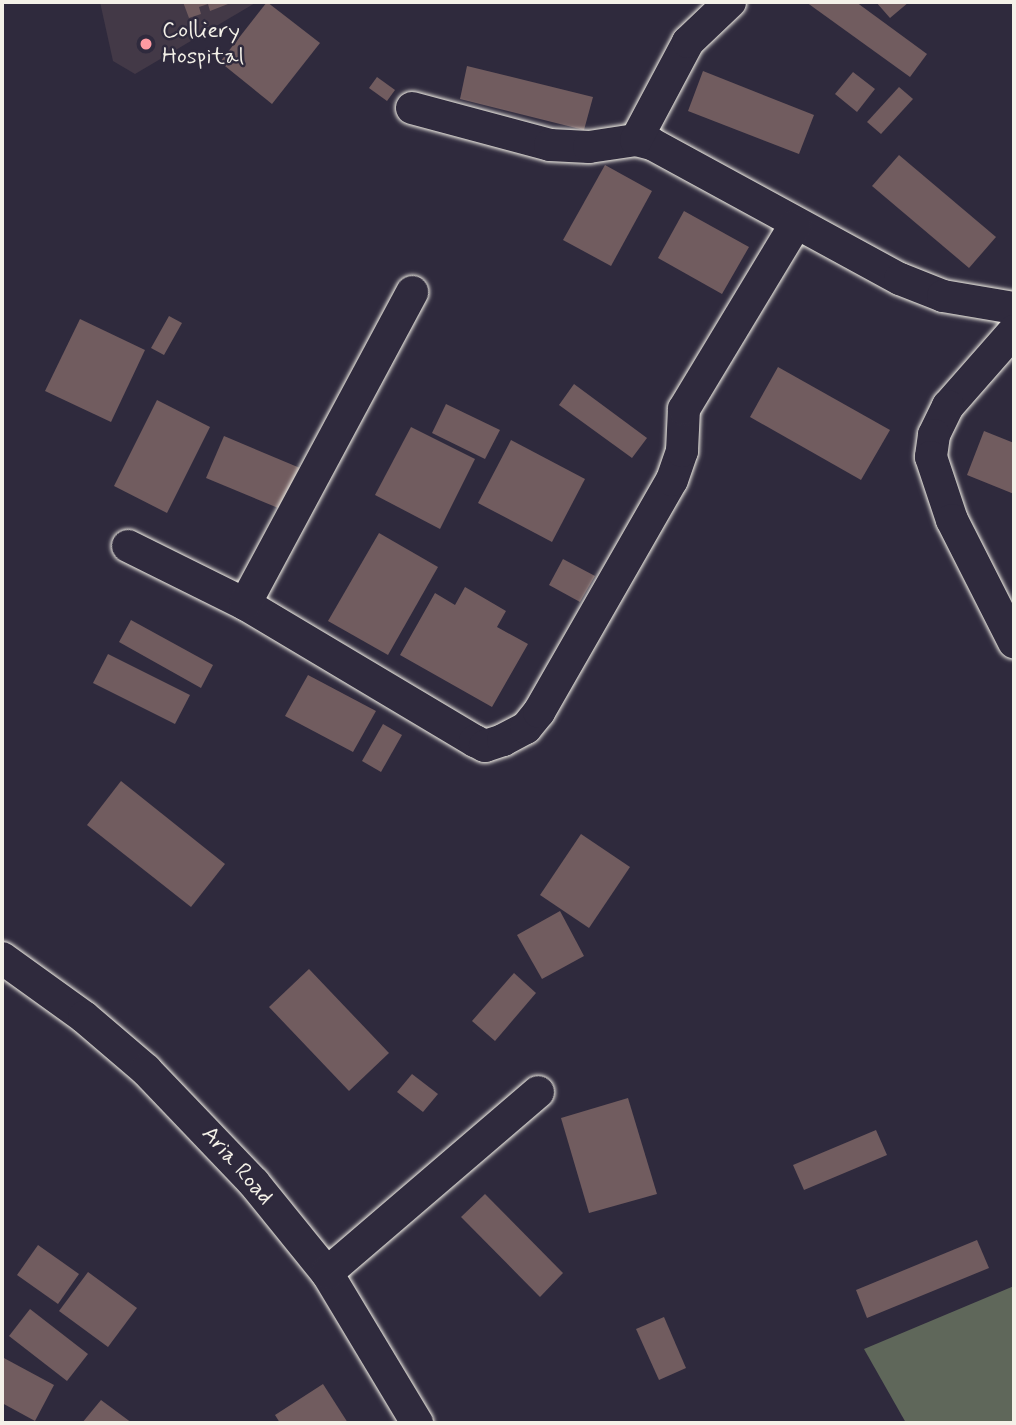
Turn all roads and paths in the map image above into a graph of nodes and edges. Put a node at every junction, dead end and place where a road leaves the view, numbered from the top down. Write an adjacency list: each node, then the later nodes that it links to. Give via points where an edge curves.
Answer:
1 (730, 2): 3 (street, via 688,42)
2 (412, 108): 3 (street, via 550,145 589,147)
3 (636, 140): 4 (street, via 666,151)
4 (795, 225): 6 (street, via 943,296); 9 (street, via 684,409 682,451 673,480 526,728 485,746)
5 (412, 292): 9 (street)
6 (1014, 308)
7 (1014, 331): 10 (street, via 948,406 934,435 931,457 952,520)
8 (128, 546): 9 (street)
9 (245, 604)
10 (1014, 642)
11 (2, 958): 13 (street, Aria Road, via 84,1017 187,1111 254,1183)
12 (538, 1092): 13 (street)
13 (327, 1273): 14 (street, Aria Road)
14 (417, 1423)

